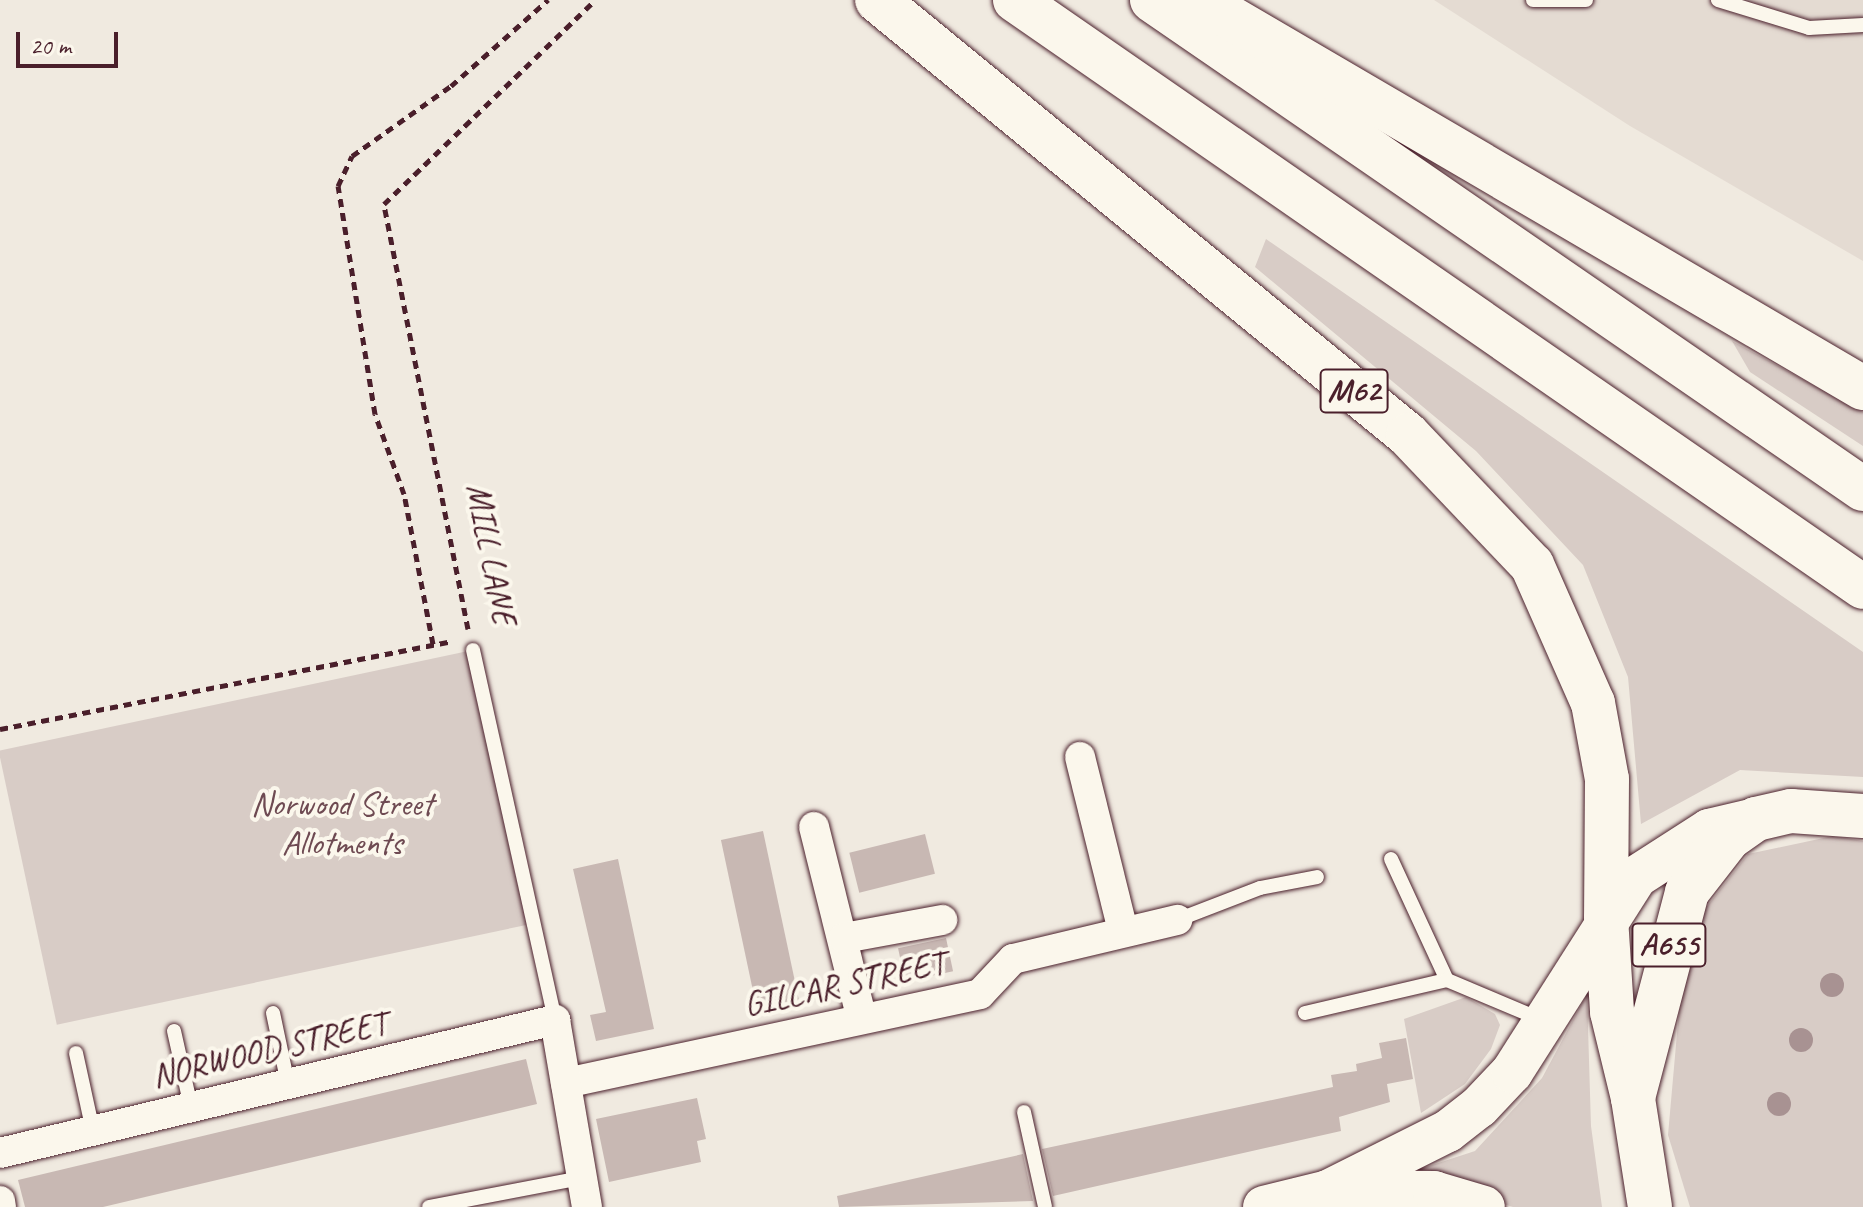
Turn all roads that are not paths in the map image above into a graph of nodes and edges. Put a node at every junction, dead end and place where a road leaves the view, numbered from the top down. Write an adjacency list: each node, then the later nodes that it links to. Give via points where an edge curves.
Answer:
1 (877, 0): 19 (main road, M62, via 1408,435 1532,565 1593,703 1607,779)
2 (1015, 0): 11 (main road)
3 (1152, 0): 10 (main road)
4 (1200, 0): 9 (main road)
5 (1533, 0): 6 (lane)
6 (1586, 0)
7 (1718, 0): 8 (lane, via 1809,28)
8 (1863, 25)
9 (1863, 388)
10 (1863, 489)
11 (1863, 587)
12 (471, 644): 28 (lane, MILL LANE)
13 (1080, 757): 22 (street)
14 (1863, 816): 15 (main road, A655, via 1791,811)
15 (1756, 819): 19 (street, A655, via 1709,830 1672,851 1636,877); 34 (main road, A655, via 1729,838 1687,892)
16 (814, 827): 23 (street)
17 (1391, 859): 24 (lane)
18 (1317, 877): 21 (lane, via 1260,888)
19 (1606, 918): 29 (street); 34 (main road, A655, via 1612,1012)
20 (942, 920): 23 (street)
21 (1177, 920): 22 (street, GILCAR STREET)
22 (1123, 931): 27 (street, GILCAR STREET, via 1013,959 980,994)
23 (844, 938): 27 (street)
24 (1447, 980): 26 (lane); 29 (lane)
25 (273, 1013): 33 (lane)
26 (1305, 1013)
27 (861, 1016): 32 (street, GILCAR STREET)
28 (555, 1020): 32 (street, MILL LANE); 33 (street, NORWOOD STREET)
29 (1545, 1021): 39 (street, via 1479,1107 1448,1131)
30 (174, 1031): 35 (lane)
31 (76, 1053): 37 (lane)
32 (566, 1083): 40 (street, MILL LANE)
33 (288, 1084): 35 (street, NORWOOD STREET)
34 (1633, 1098): 45 (main road, A655)
35 (191, 1107): 37 (street, NORWOOD STREET)
36 (1024, 1112): 42 (lane)
37 (93, 1131): 38 (street, NORWOOD STREET)
38 (0, 1153)
39 (1328, 1191): 43 (street); 44 (street, via 1434,1192)
40 (584, 1192): 41 (lane)
41 (429, 1207)
42 (1045, 1207)
43 (1264, 1207)
44 (1484, 1207)
45 (1650, 1207)

